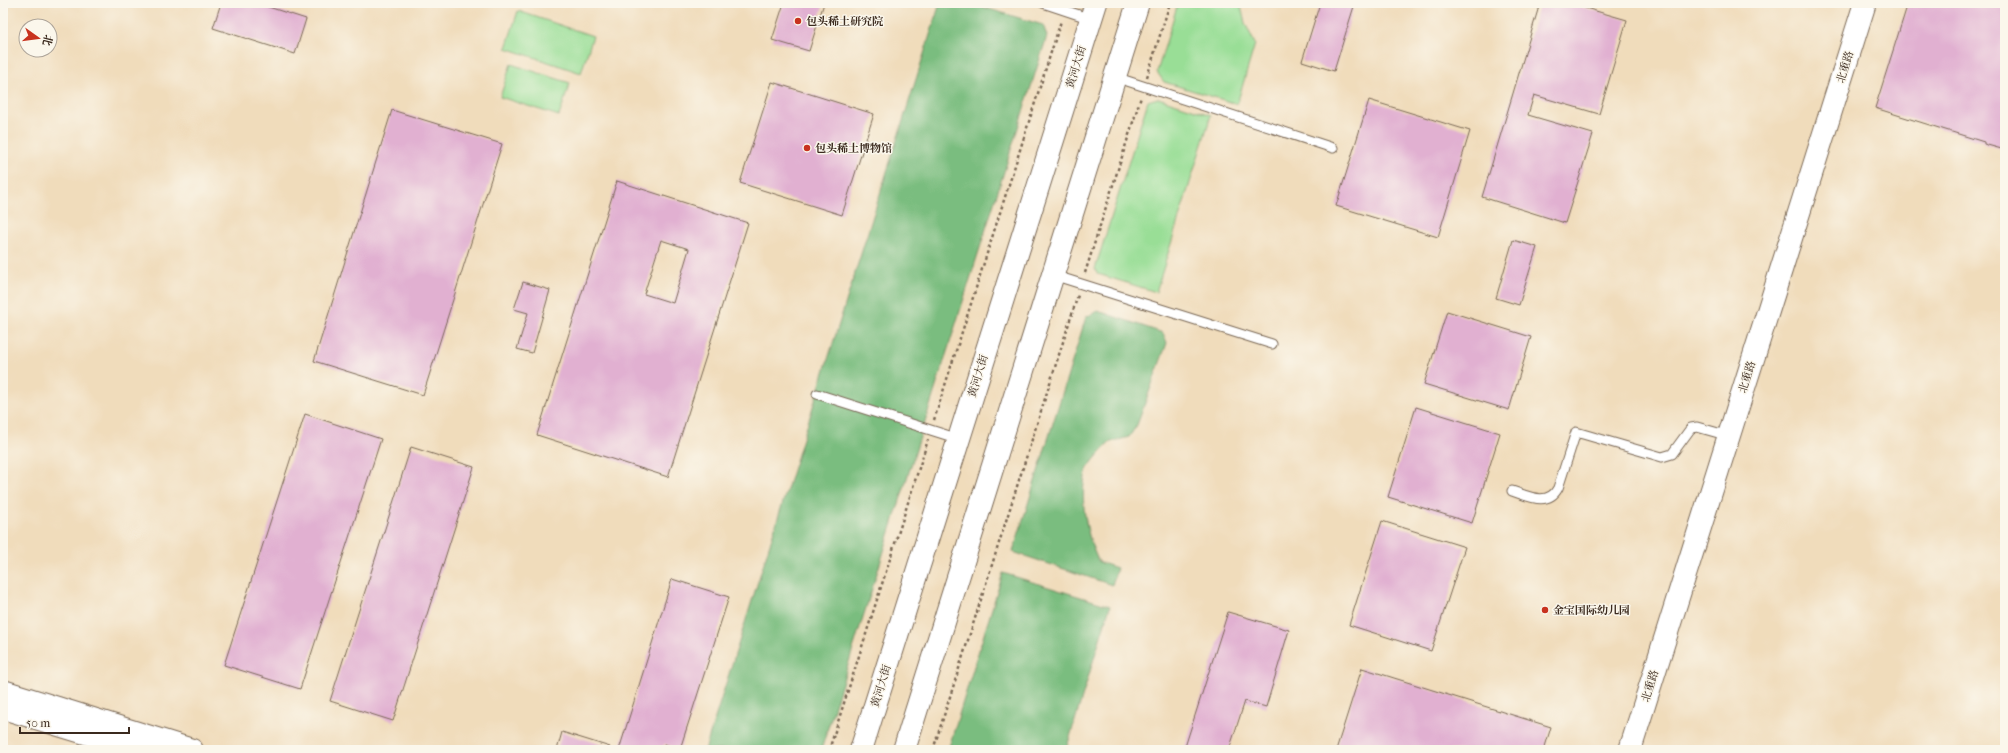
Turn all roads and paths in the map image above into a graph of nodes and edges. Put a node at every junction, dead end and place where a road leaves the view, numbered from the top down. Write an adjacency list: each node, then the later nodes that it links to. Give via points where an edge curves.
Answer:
1 (1043, 3): 5 (lane)
2 (1138, 3): 7 (main road)
3 (1170, 3): 8 (path)
4 (1865, 3): 15 (main road, 北重路)
5 (1065, 10): 6 (lane); 14 (path)
6 (1093, 11): 16 (main road, 黄河大街)
7 (1114, 77): 8 (lane); 10 (main road)
8 (1144, 87): 9 (lane); 11 (path)
9 (1333, 148)
10 (1053, 275): 11 (lane); 24 (main road)
11 (1081, 284): 12 (lane); 25 (path)
12 (1272, 344)
13 (817, 394): 14 (lane)
14 (931, 430): 16 (lane); 22 (path)
15 (1729, 436): 17 (lane, via 1697,427 1691,428 1676,450 1670,456 1662,457 1576,432 1558,488 1553,495 1543,500); 26 (main road, 北重路)
16 (959, 439): 23 (main road, 黄河大街)
17 (1512, 491)
18 (3, 691): 21 (main road)
19 (3, 708): 20 (main road)
20 (141, 750)
21 (192, 750)
22 (829, 750)
23 (861, 750)
24 (904, 750)
25 (933, 750)
26 (1630, 750)

